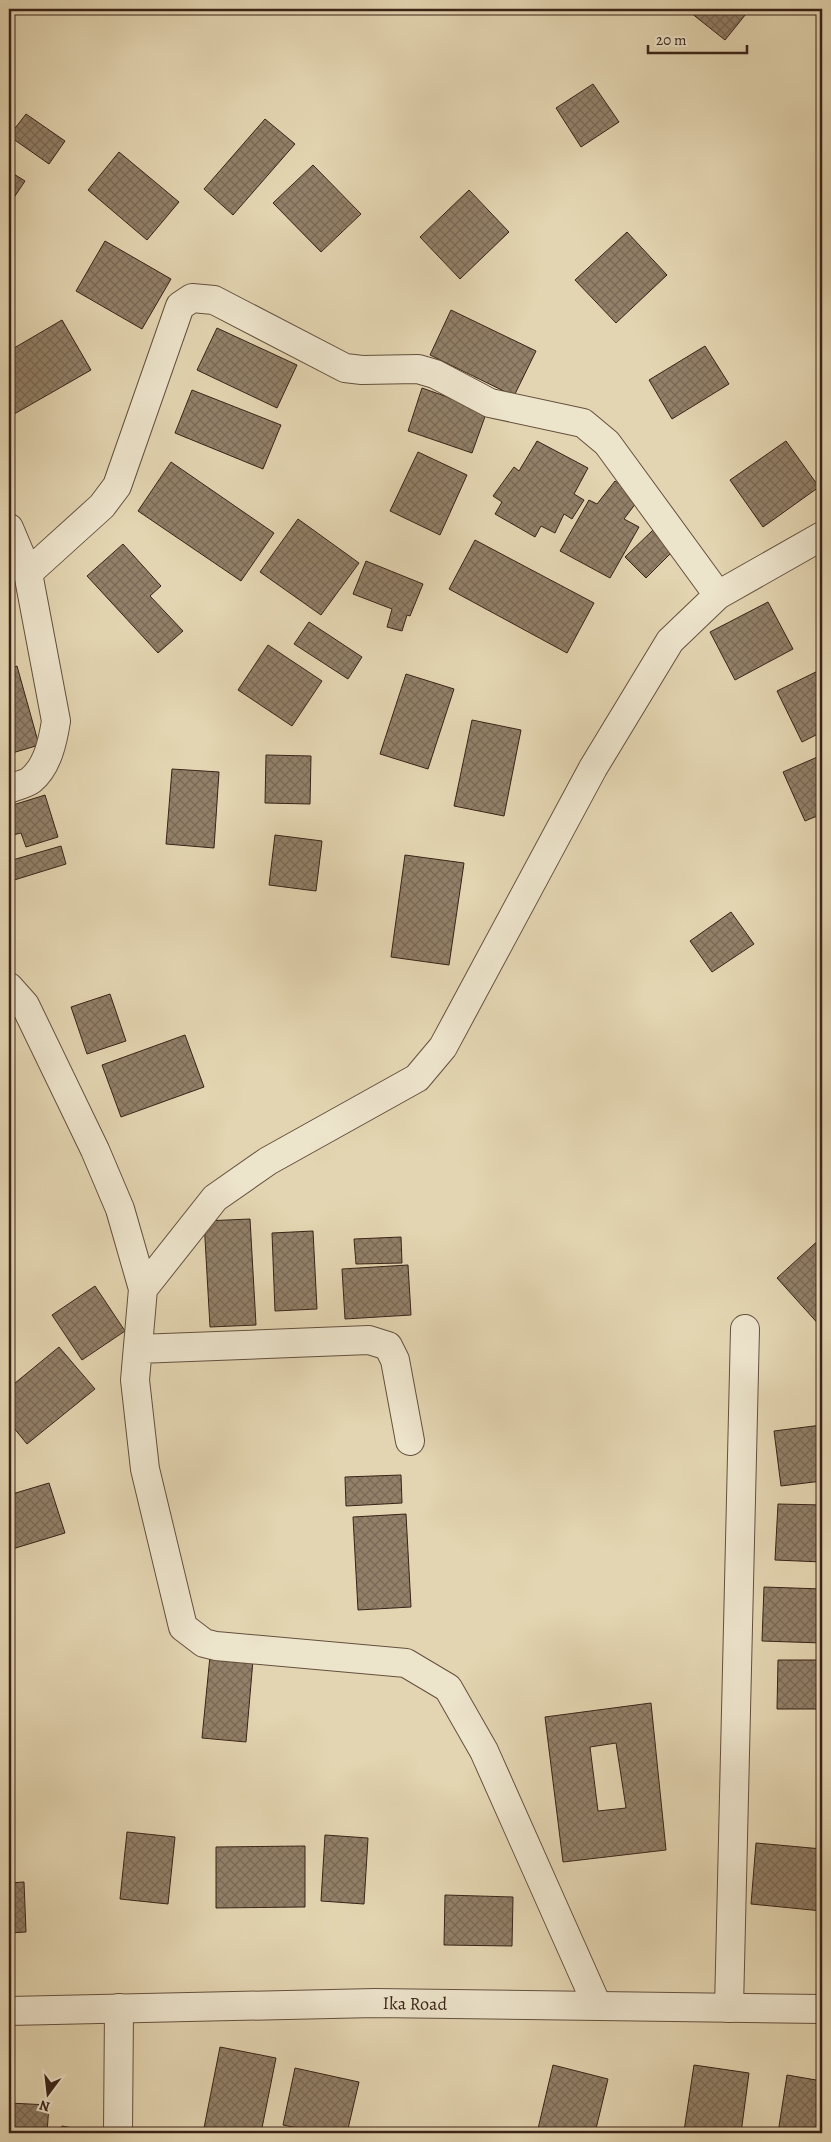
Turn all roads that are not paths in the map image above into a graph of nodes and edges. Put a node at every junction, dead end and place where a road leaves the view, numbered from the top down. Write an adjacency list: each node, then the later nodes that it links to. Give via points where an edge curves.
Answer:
1 (9, 528): 3 (street)
2 (822, 536): 4 (street)
3 (28, 573): 4 (street, via 102,506 117,486 180,306 192,298 214,300 345,368 418,369 435,374 490,403 583,423 607,443); 5 (street, via 56,721 53,741 44,763 31,780)
4 (718, 595): 7 (street, via 670,641 593,768 443,1046 417,1078 268,1161 216,1198)
5 (9, 789)
6 (9, 987): 7 (street, via 25,1005 96,1150 120,1209)
7 (143, 1289): 9 (street)
8 (745, 1329): 13 (street)
9 (138, 1349): 10 (street, via 368,1340 388,1346 396,1360); 11 (street, via 135,1380 145,1468 183,1627 204,1643 216,1646 406,1663 448,1688 484,1751)
10 (410, 1442)
11 (597, 2006): 12 (street, Ika Road, via 375,2002); 13 (street, Ika Road)
12 (119, 2008): 15 (street, Ika Road); 16 (street)
13 (728, 2008): 14 (street, Ika Road)
14 (822, 2009)
15 (9, 2011)
16 (118, 2133)

